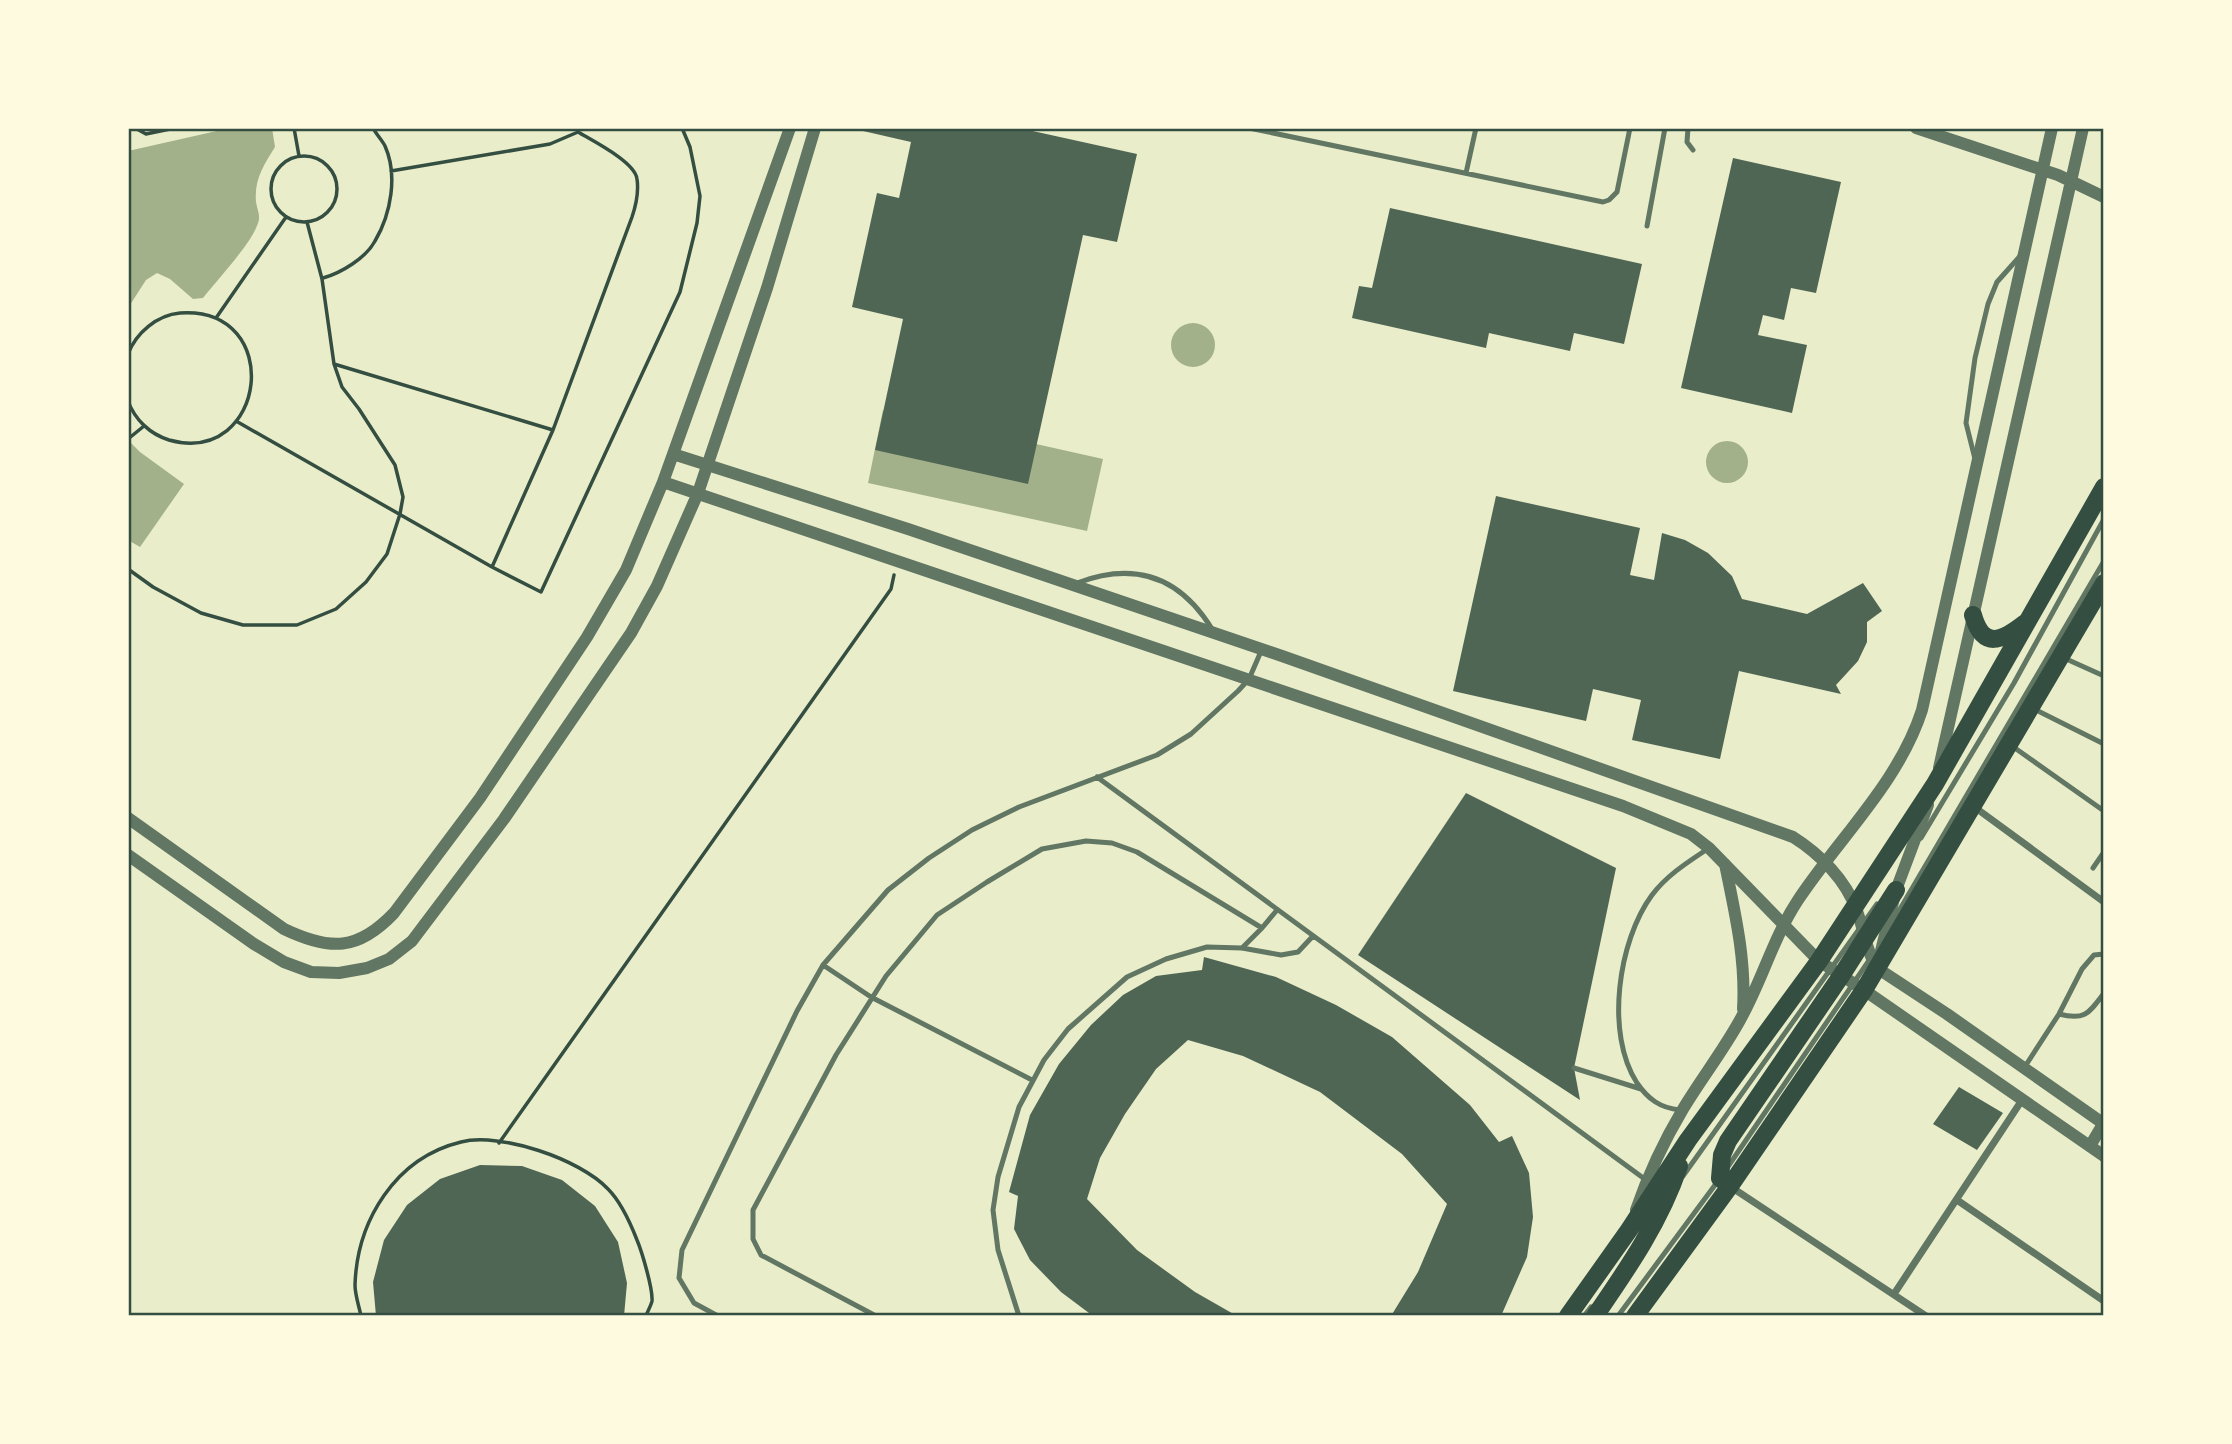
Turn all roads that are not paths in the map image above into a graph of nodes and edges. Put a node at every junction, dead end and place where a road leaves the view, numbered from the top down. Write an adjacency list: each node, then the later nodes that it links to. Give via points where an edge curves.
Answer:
1 (790, 128): 18 (street)
2 (815, 128): 19 (street)
3 (1249, 128): 13 (lane)
4 (1476, 128): 13 (lane)
5 (1630, 128): 13 (lane, via 1617,192 1603,202)
6 (1665, 128): 16 (lane)
7 (1688, 128): 11 (lane, via 1687,142)
8 (1916, 128): 12 (street)
9 (2052, 128): 12 (street)
10 (2083, 128): 14 (street)
11 (1693, 150)
12 (2043, 169): 14 (street); 17 (street)
13 (1466, 173)
14 (2071, 180): 15 (street); 28 (street)
15 (2104, 197)
16 (1647, 226)
17 (2023, 253): 20 (street); 20 (lane, via 1997,282 1975,358 1966,424)
18 (673, 454): 19 (street); 21 (street)
19 (708, 463): 23 (street); 26 (street)
20 (1976, 465): 46 (street, via 1914,734 1891,774)
21 (663, 482): 23 (street); 42 (street, via 626,570 587,637 480,798 379,929 341,944 303,939)
22 (2104, 487): 29 (main road)
23 (698, 493): 34 (street); 45 (street, via 631,633 436,912 412,941 389,959 339,973 311,971 284,962)
24 (2104, 519): 47 (lane, via 2014,683)
25 (2104, 561): 57 (lane)
26 (1070, 586): 30 (street); 30 (lane, via 1100,574 1160,580 1186,595)
27 (2102, 591): 32 (main road)
28 (1973, 615): 29 (main road, via 1980,634 1987,638 2008,636); 39 (street)
29 (2030, 619): 39 (main road)
30 (1216, 635): 31 (street)
31 (1262, 649): 34 (lane); 46 (street, via 1793,837)
32 (2061, 657): 33 (lane); 35 (main road)
33 (2104, 676)
34 (1249, 679): 38 (lane, via 1191,734 1157,755); 43 (street, via 1623,806 1691,834)
35 (2031, 707): 36 (main road); 37 (lane)
36 (2009, 744): 40 (main road); 41 (lane)
37 (2104, 744)
38 (1097, 777): 53 (lane); 62 (lane, via 1018,807 929,858 888,890)
39 (1935, 784): 47 (street); 52 (main road)
40 (1972, 806): 51 (street); 61 (main road)
41 (2104, 811)
42 (128, 818)
43 (1709, 848): 48 (street); 71 (lane, via 1684,864 1651,896 1627,952 1618,1023 1621,1048)
44 (2104, 852): 49 (lane)
45 (128, 855)
46 (1826, 862): 52 (street); 54 (street)
47 (1906, 862): 50 (street)
48 (1725, 864): 54 (street); 67 (street, via 1741,943)
49 (2093, 868)
50 (1891, 889): 56 (main road); 57 (street)
51 (2104, 902)
52 (1856, 907): 56 (street); 63 (main road)
53 (1277, 910): 55 (lane); 58 (lane)
54 (1783, 925): 63 (street); 67 (street)
55 (1262, 928): 59 (lane); 65 (lane, via 1137,852 1112,843 1086,841 1042,849 937,915)
56 (1863, 932): 61 (street); 63 (main road)
57 (1886, 932): 61 (street)
58 (1312, 936): 59 (lane, via 1298,952 1281,956); 78 (lane)
59 (1242, 948): 70 (lane, via 1207,947 1126,977 1068,1029)
60 (2104, 954): 66 (lane, via 2094,954 2082,969)
61 (1874, 963): 63 (main road); 69 (street)
62 (822, 965): 65 (lane); 87 (lane, via 682,1250 679,1278 694,1303)
63 (1841, 976): 72 (street); 75 (main road); 79 (main road); 79 (main road, via 1728,1141 1721,1155); 80 (lane)
64 (2104, 993): 66 (lane, via 2090,1013 2076,1018)
65 (871, 997): 70 (lane); 88 (lane, via 753,1210 753,1229 761,1255)
66 (2059, 1014): 69 (lane)
67 (1742, 1017): 73 (street)
68 (1574, 1068): 71 (lane)
69 (2024, 1069): 74 (street)
70 (1032, 1080): 89 (lane, via 1005,1152 993,1210 998,1250)
71 (1641, 1089): 73 (lane, via 1664,1107)
72 (2022, 1100): 76 (street); 81 (street)
73 (1683, 1110): 78 (street)
74 (2104, 1124): 76 (street)
75 (1688, 1140): 80 (main road); 82 (main road)
76 (2090, 1146): 77 (street)
77 (2104, 1156)
78 (1646, 1181): 82 (street)
79 (1725, 1182): 84 (street); 92 (lane); 93 (main road)
80 (1668, 1196): 83 (lane); 86 (main road, via 1641,1249)
81 (1957, 1200): 84 (street); 85 (street)
82 (1629, 1230): 90 (main road)
83 (1615, 1273)
84 (1894, 1294): 94 (street)
85 (2104, 1301)
86 (1593, 1311): 91 (lane)
87 (718, 1316)
88 (876, 1316)
89 (1018, 1316)
90 (1568, 1316)
91 (1584, 1316)
92 (1618, 1316)
93 (1635, 1316)
94 (1926, 1316)

